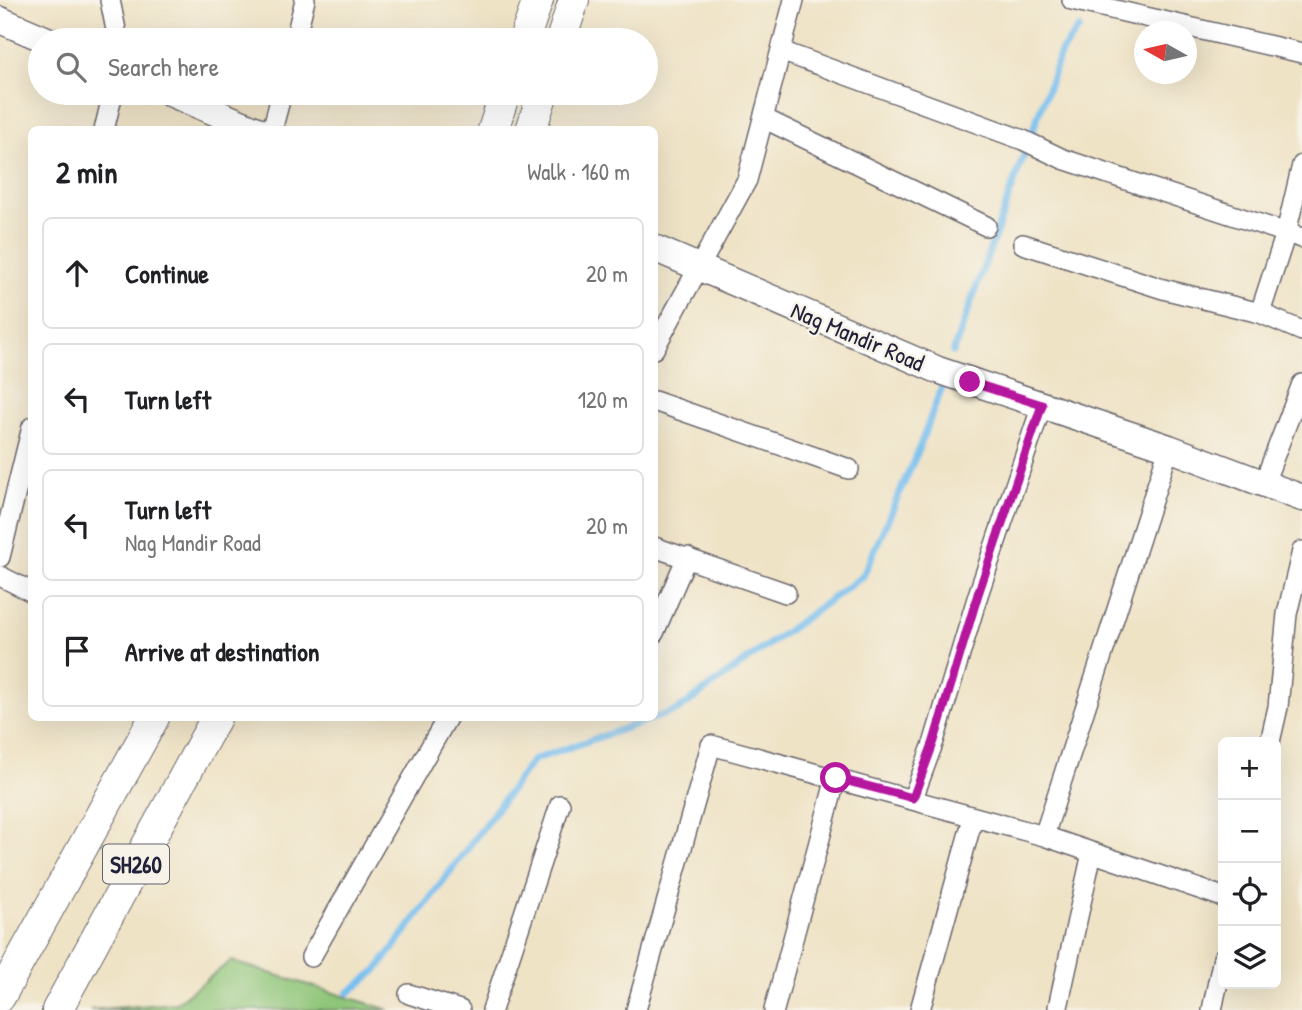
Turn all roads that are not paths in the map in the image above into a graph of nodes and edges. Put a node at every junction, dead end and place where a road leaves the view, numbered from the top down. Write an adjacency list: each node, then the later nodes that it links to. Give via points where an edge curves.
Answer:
1 (110, 0): 9 (street)
2 (305, 0): 10 (street)
3 (538, 0): 11 (main road)
4 (574, 0): 12 (main road)
5 (794, 0): 14 (street)
6 (1072, 0): 7 (street)
7 (1095, 2): 15 (street)
8 (0, 20): 13 (street)
9 (116, 28)
10 (298, 28)
11 (528, 28)
12 (565, 28)
13 (28, 32)
14 (781, 51): 21 (street); 29 (street, via 1063,159)
15 (1302, 53)
16 (110, 105): 22 (street)
17 (198, 105): 23 (street)
18 (279, 105): 24 (street)
19 (501, 105): 25 (main road)
20 (539, 105): 26 (main road)
21 (764, 118): 28 (street); 32 (street, via 747,180)
22 (105, 126)
23 (248, 126)
24 (273, 126)
25 (494, 126)
26 (532, 126)
27 (1302, 165): 29 (street)
28 (986, 226)
29 (1294, 236): 33 (street)
30 (1023, 244): 33 (street, via 1163,289)
31 (658, 250): 32 (street, Nag Mandir Road)
32 (700, 268): 35 (street); 38 (street, Nag Mandir Road, via 938,370)
33 (1260, 313): 34 (street)
34 (1302, 331)
35 (658, 342)
36 (1302, 384): 42 (street)
37 (658, 402): 41 (street)
38 (1042, 405): 40 (street, Nag Mandir Road); 57 (street)
39 (28, 443): 46 (street)
40 (1169, 447): 42 (street, Nag Mandir Road); 60 (street)
41 (849, 468)
42 (1264, 483): 43 (street, Nag Mandir Road)
43 (1302, 498)
44 (658, 548): 47 (street)
45 (1302, 551): 55 (street, via 1287,614)
46 (0, 557)
47 (687, 557): 50 (street); 51 (street)
48 (0, 576): 49 (street)
49 (28, 590)
50 (786, 593)
51 (658, 625)
52 (152, 721): 66 (main road, SH260)
53 (214, 721): 68 (main road, SH260)
54 (445, 721): 63 (street)
55 (1271, 737)
56 (836, 778): 57 (street); 71 (street, via 711,745); 72 (street)
57 (913, 798): 59 (street)
58 (560, 805): 70 (street)
59 (973, 818): 60 (street); 73 (street)
60 (1044, 836): 61 (street)
61 (1092, 853): 62 (street); 67 (street)
62 (1218, 895)
63 (311, 957)
64 (1218, 982): 74 (street)
65 (409, 995): 69 (street)
66 (0, 997)
67 (1058, 1007)
68 (57, 1010)
69 (460, 1010)
70 (492, 1010)
71 (636, 1010)
72 (774, 1010)
73 (920, 1010)
74 (1212, 1010)

